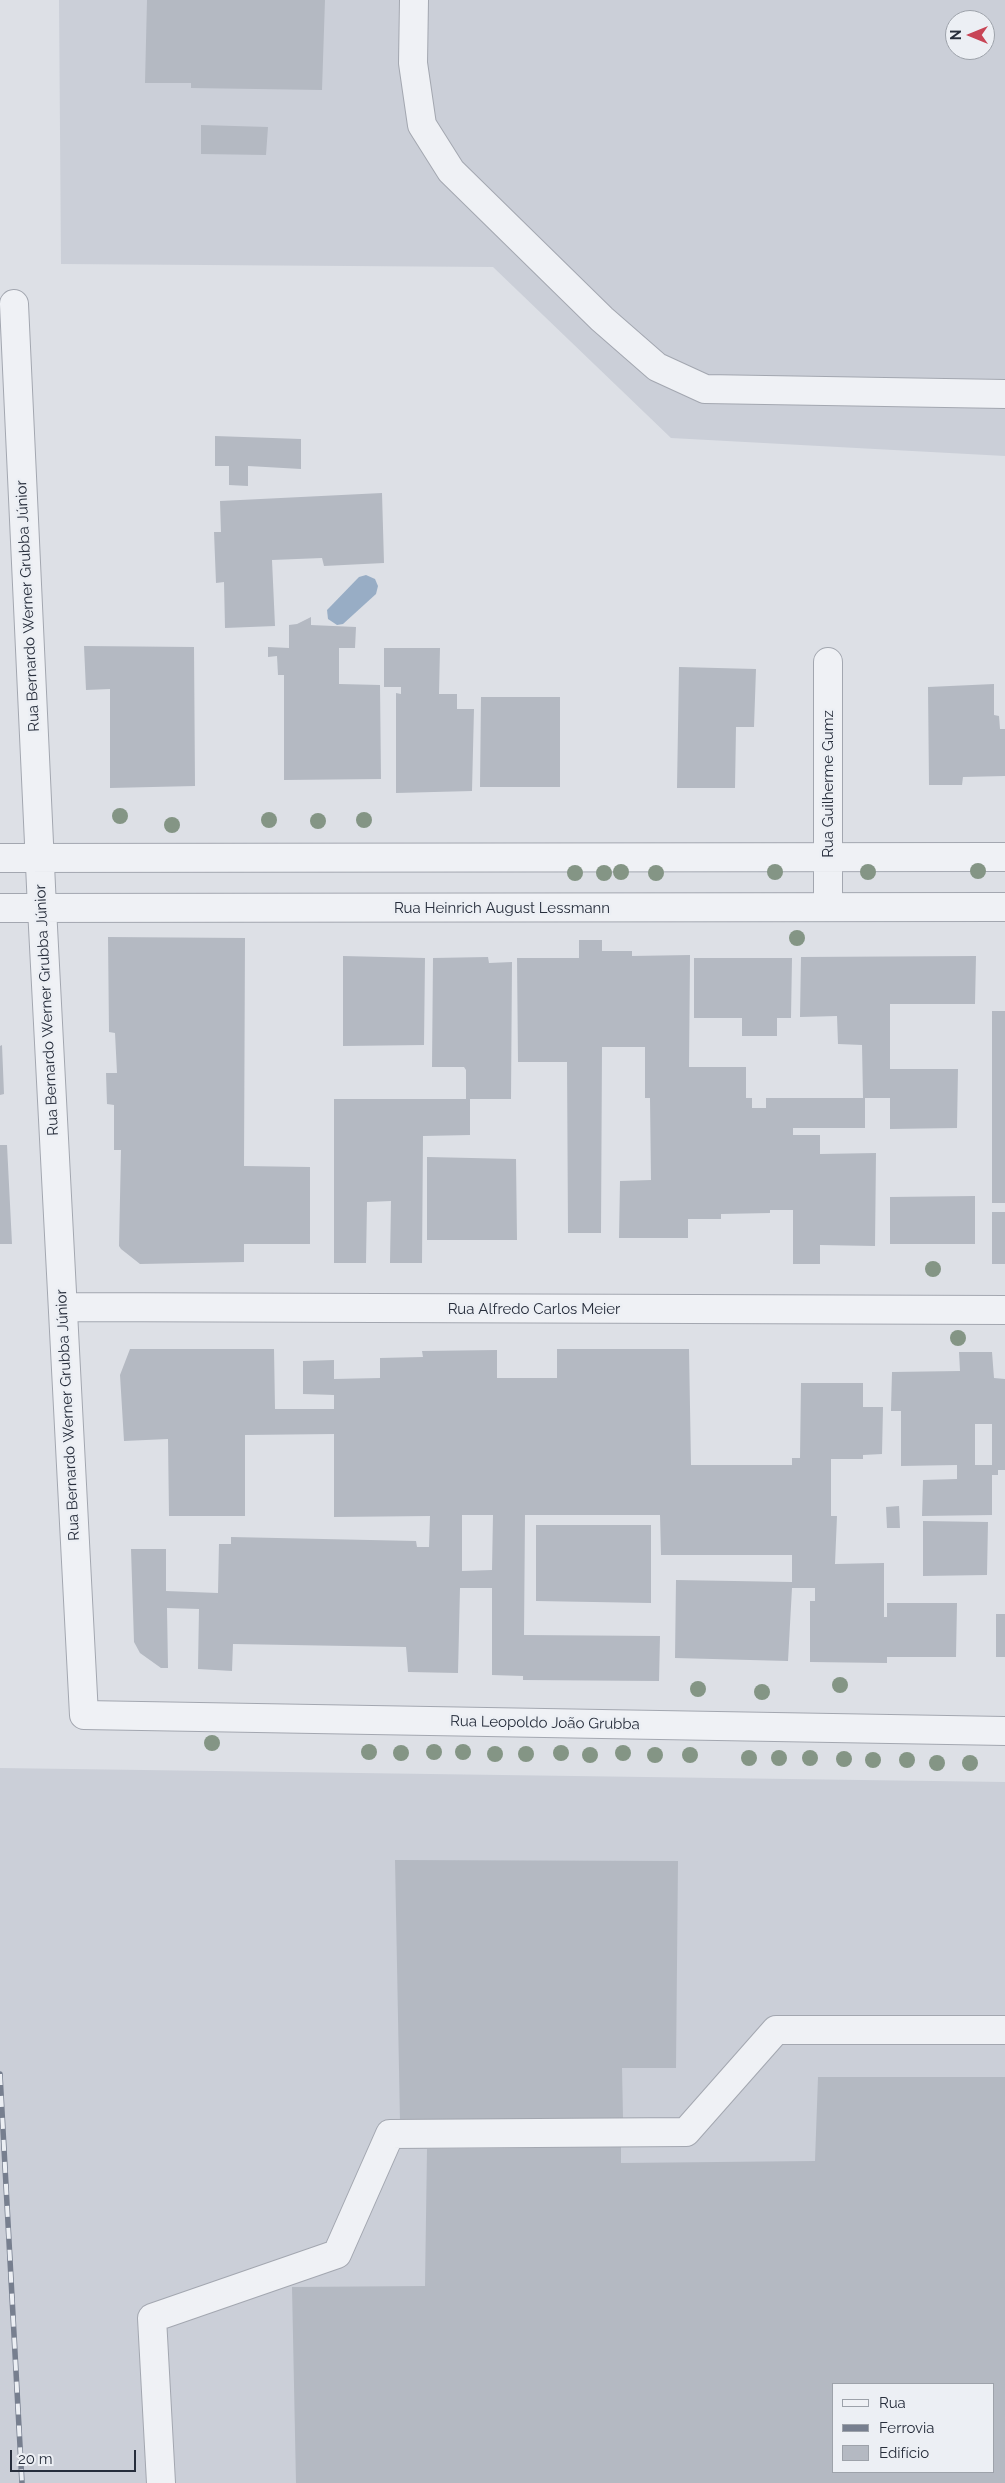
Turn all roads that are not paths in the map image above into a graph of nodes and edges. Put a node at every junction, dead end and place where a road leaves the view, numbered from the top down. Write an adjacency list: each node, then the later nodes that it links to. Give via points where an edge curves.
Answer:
1 (414, 0): 3 (street, via 413,63 422,125 451,171 602,319 657,368 705,390)
2 (14, 304): 8 (street, Rua Bernardo Werner Grubba Júnior)
3 (1005, 394)
4 (828, 662): 5 (street, Rua Guilherme Gumz)
5 (828, 857): 6 (street); 8 (street); 9 (street, Rua Guilherme Gumz)
6 (1005, 857)
7 (0, 858): 8 (street)
8 (40, 858): 12 (street, Rua Bernardo Werner Grubba Júnior)
9 (828, 907): 10 (street, Rua Heinrich August Lessmann); 12 (street, Rua Heinrich August Lessmann)
10 (1005, 907)
11 (0, 908): 12 (street, Rua Heinrich August Lessmann)
12 (42, 908): 13 (street, Rua Bernardo Werner Grubba Júnior)
13 (63, 1307): 14 (street, Rua Alfredo Carlos Meier); 15 (street, Rua Bernardo Werner Grubba Júnior)
14 (1005, 1310)
15 (84, 1716): 16 (street, Rua Leopoldo João Grubba)
16 (1005, 1732)
17 (1005, 2030): 18 (street, via 776,2030 686,2132 390,2134 337,2254 152,2318)
18 (161, 2483)

